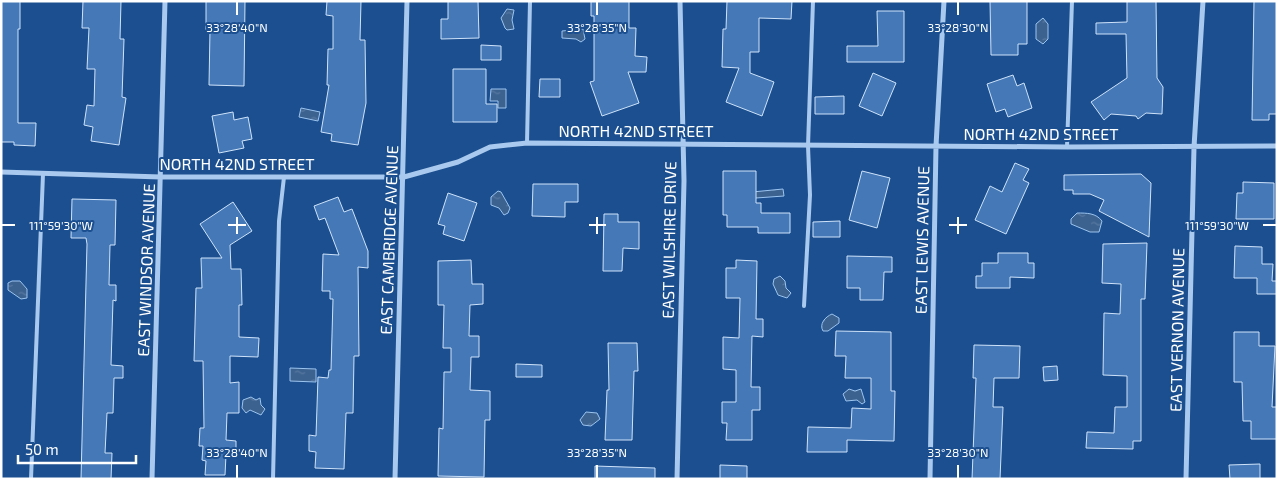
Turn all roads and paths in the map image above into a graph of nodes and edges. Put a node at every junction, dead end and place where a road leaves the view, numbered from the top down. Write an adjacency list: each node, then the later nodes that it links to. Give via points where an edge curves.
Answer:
1 (165, 1): 18 (street, EAST WINDSOR AVENUE)
2 (407, 1): 20 (street, EAST CAMBRIDGE AVENUE)
3 (530, 1): 9 (lane)
4 (680, 1): 10 (street, EAST WILSHIRE DRIVE)
5 (813, 1): 11 (lane)
6 (944, 1): 12 (street, EAST LEWIS AVENUE)
7 (1072, 1): 14 (lane)
8 (1203, 1): 15 (street, EAST VERNON AVENUE)
9 (527, 143): 10 (street, NORTH 42ND STREET); 20 (street, NORTH 42ND STREET, via 490,147 458,162)
10 (682, 143): 11 (street, NORTH 42ND STREET); 26 (street, EAST WILSHIRE DRIVE, via 684,181)
11 (808, 146): 12 (street, NORTH 42ND STREET); 21 (lane, via 810,195)
12 (936, 146): 14 (street, NORTH 42ND STREET); 27 (street, EAST LEWIS AVENUE)
13 (1277, 146): 15 (street, NORTH 42ND STREET)
14 (1067, 147): 15 (street, NORTH 42ND STREET)
15 (1194, 147): 28 (street, EAST VERNON AVENUE)
16 (1, 172): 17 (street, NORTH 42ND STREET)
17 (44, 174): 18 (street, NORTH 42ND STREET); 22 (lane)
18 (161, 177): 19 (street, NORTH 42ND STREET); 23 (street, EAST WINDSOR AVENUE)
19 (284, 177): 20 (street, NORTH 42ND STREET); 24 (lane, via 279,221)
20 (404, 177): 25 (street, EAST CAMBRIDGE AVENUE)
21 (804, 306)
22 (32, 479)
23 (152, 479)
24 (273, 479)
25 (395, 479)
26 (677, 479)
27 (930, 479)
28 (1186, 479)

